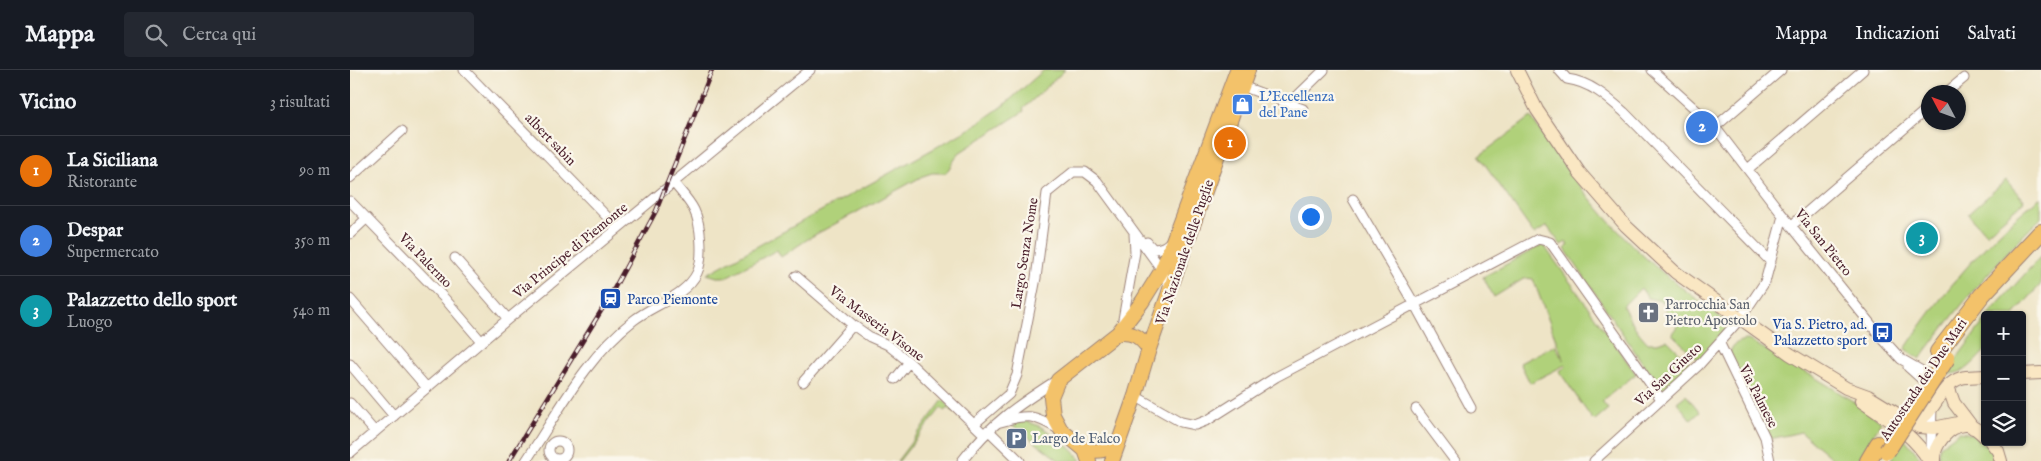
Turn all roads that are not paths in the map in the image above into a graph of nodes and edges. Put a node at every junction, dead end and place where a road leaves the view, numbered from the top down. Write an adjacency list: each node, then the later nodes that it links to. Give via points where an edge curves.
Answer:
1 (464, 70): 27 (street, albert sabin)
2 (810, 70): 21 (street, Via Principe di Piemonte)
3 (1236, 70): 31 (main road, Via Nazionale delle Puglie)
4 (1248, 70): 13 (main road, Via Nazionale delle Puglie)
5 (1324, 70): 14 (street)
6 (1517, 70): 41 (main road, via 1537,110 1600,198 1675,272)
7 (1559, 70): 34 (street, via 1567,79 1602,92 1619,107)
8 (1652, 70): 17 (street, Via San Pietro)
9 (1781, 70): 17 (street)
10 (1863, 70): 19 (street)
11 (1964, 78): 12 (street)
12 (1955, 85)
13 (1242, 86): 14 (street); 39 (main road, Via Nazionale delle Puglie)
14 (1289, 104): 15 (street)
15 (1303, 109)
16 (1921, 114): 26 (street)
17 (1715, 127): 19 (street, Via San Pietro)
18 (402, 131): 20 (street)
19 (1748, 169): 24 (street, Via San Pietro)
20 (350, 178)
21 (673, 182): 27 (street, Via Principe di Piemonte); 73 (street, via 694,211 701,238 700,265 696,275 684,289 635,318 612,338 594,358)
22 (1353, 199): 38 (street)
23 (350, 201): 25 (street, Via Palermo)
24 (1783, 216): 26 (street, Via San Pietro); 34 (street, Via San Giusto)
25 (367, 218): 29 (street); 44 (street, Via Palermo)
26 (1791, 226): 47 (street, Via San Pietro)
27 (618, 228): 40 (street, Via Principe di Piemonte)
28 (2041, 232): 79 (highway, Autostrada dei Due Mari, via 1956,327 1929,364)
29 (350, 234)
30 (1134, 234): 31 (street, Largo Senza Nome, via 1141,236 1153,249 1163,248); 35 (street, Largo Senza Nome); 43 (street, via 1135,252); 67 (street, Largo Senza Nome, via 1097,181 1085,172 1073,172 1047,193 1036,278 1017,375 1009,394)
31 (1175, 237): 35 (main road, Via Nazionale delle Puglie)
32 (2041, 247): 79 (highway, Autostrada dei Due Mari, bridge, via 1965,334)
33 (455, 258): 40 (street)
34 (1771, 262): 41 (street, Via San Giusto, via 1763,287)
35 (1162, 270): 39 (street, Largo Senza Nome, via 1169,285); 43 (main road, Via Nazionale delle Puglie)
36 (796, 276): 42 (street, Via Masseria Visone)
37 (350, 298): 57 (street)
38 (1415, 305): 59 (street, via 1276,377 1195,426 1181,422); 60 (street, via 1538,239 1550,242); 62 (street)
39 (1163, 311): 46 (main road, Via Nazionale delle Puglie)
40 (508, 319): 44 (street, Via Principe di Piemonte)
41 (1740, 319): 45 (street, Via San Giusto); 58 (main road)
42 (853, 325): 48 (street, Via Masseria Visone); 55 (street)
43 (1118, 333): 46 (main road, Via Nazionale delle Puglie, via 1137,335); 54 (main road, Via Nazionale delle Puglie)
44 (481, 342): 57 (street, Via Principe di Piemonte)
45 (1720, 344): 60 (street, Via San Giusto); 88 (street, Via Palmese, via 1765,437)
46 (1149, 349): 59 (main road, Via Nazionale delle Puglie)
47 (1901, 359): 56 (street, Via San Pietro); 63 (street, via 1928,385)
48 (909, 362): 53 (street); 67 (street, Via Masseria Visone)
49 (350, 364): 65 (street)
50 (2041, 372): 51 (main road)
51 (2026, 374)
52 (1981, 376): 56 (main road, via 1962,378)
53 (895, 379)
54 (1058, 380): 70 (street); 71 (main road, via 1051,397 1053,415)
55 (803, 382)
56 (1948, 386): 63 (main road); 68 (main road, via 1954,404)
57 (427, 388): 65 (street, Via Principe di Piemonte)
58 (1846, 388): 66 (main road, via 1868,396); 81 (main road, via 1909,435)
59 (1135, 396): 75 (main road, Via Nazionale delle Puglie)
60 (1661, 399): 87 (street, Via San Giusto)
61 (350, 403): 72 (street)
62 (1471, 408)
63 (1932, 408): 66 (main road); 69 (street)
64 (1416, 409): 86 (street)
65 (394, 416): 72 (street, Via Principe di Piemonte)
66 (1912, 423): 69 (main road)
67 (974, 424): 70 (street, Via Masseria Visone)
68 (1969, 426): 69 (main road, via 1958,423); 74 (main road); 81 (main road, via 1940,440)
69 (1933, 428): 81 (street)
70 (989, 429): 71 (street, via 1027,415); 84 (street); 85 (street)
71 (1061, 430): 80 (main road)
72 (375, 432): 78 (street, Via Principe di Piemonte)
73 (543, 432): 76 (street); 83 (street)
74 (1981, 434)
75 (1119, 441): 80 (main road, via 1109,449); 82 (main road, Via Nazionale delle Puglie)
76 (554, 442)
77 (1994, 446): 90 (main road)
78 (350, 452)
79 (1882, 452): 89 (highway, Autostrada dei Due Mari)
80 (1087, 456)
81 (1932, 458)
82 (1114, 460)
83 (526, 461)
84 (962, 461)
85 (1020, 461)
86 (1455, 461)
87 (1594, 461)
88 (1770, 461)
89 (1868, 461)
90 (2001, 461)

